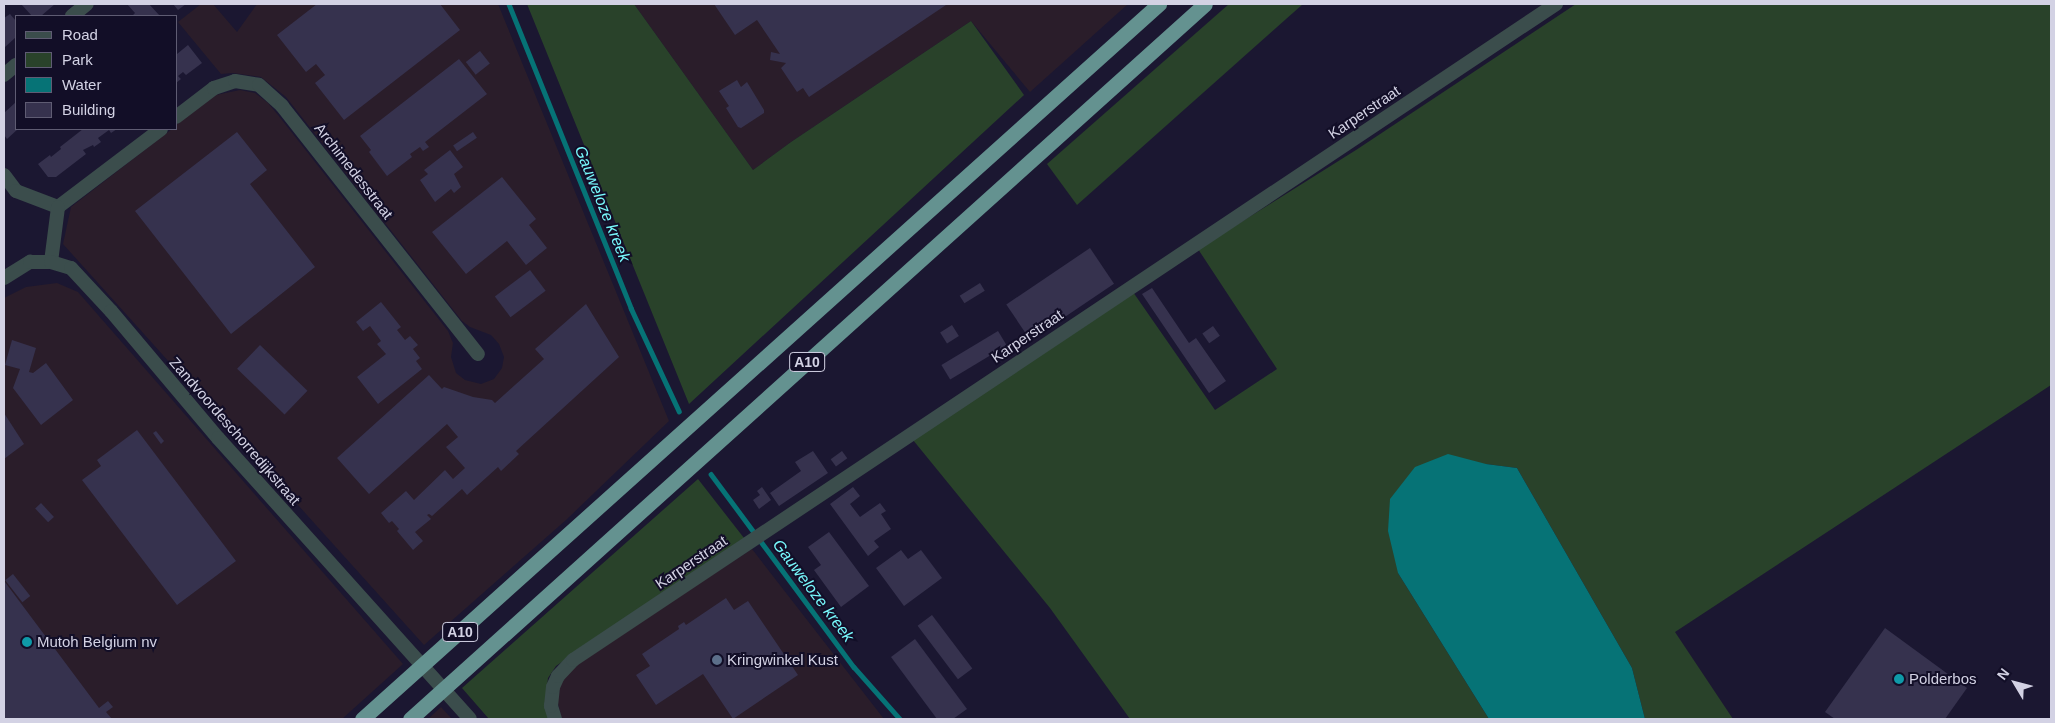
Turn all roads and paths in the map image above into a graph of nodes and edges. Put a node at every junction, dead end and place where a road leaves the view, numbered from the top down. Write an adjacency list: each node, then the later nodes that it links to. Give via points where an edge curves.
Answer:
1 (87, 4): 5 (street)
2 (1159, 4): 15 (highway, A10)
3 (1205, 4): 16 (highway, A10)
4 (1556, 4): 18 (street, Karperstraat, via 564,668 550,697)
5 (73, 15)
6 (15, 66): 7 (street)
7 (4, 76)
8 (178, 115): 14 (street, Archimedesstraat, via 214,88 235,81 259,85 282,106)
9 (160, 130): 11 (street)
10 (4, 175): 11 (street, via 16,191)
11 (58, 207): 12 (street)
12 (51, 262): 13 (street, via 30,262); 17 (street, Zandvoordeschorredijkstraat, via 71,268 218,438)
13 (4, 278)
14 (478, 354)
15 (362, 719)
16 (410, 719)
17 (470, 719)
18 (556, 719)

